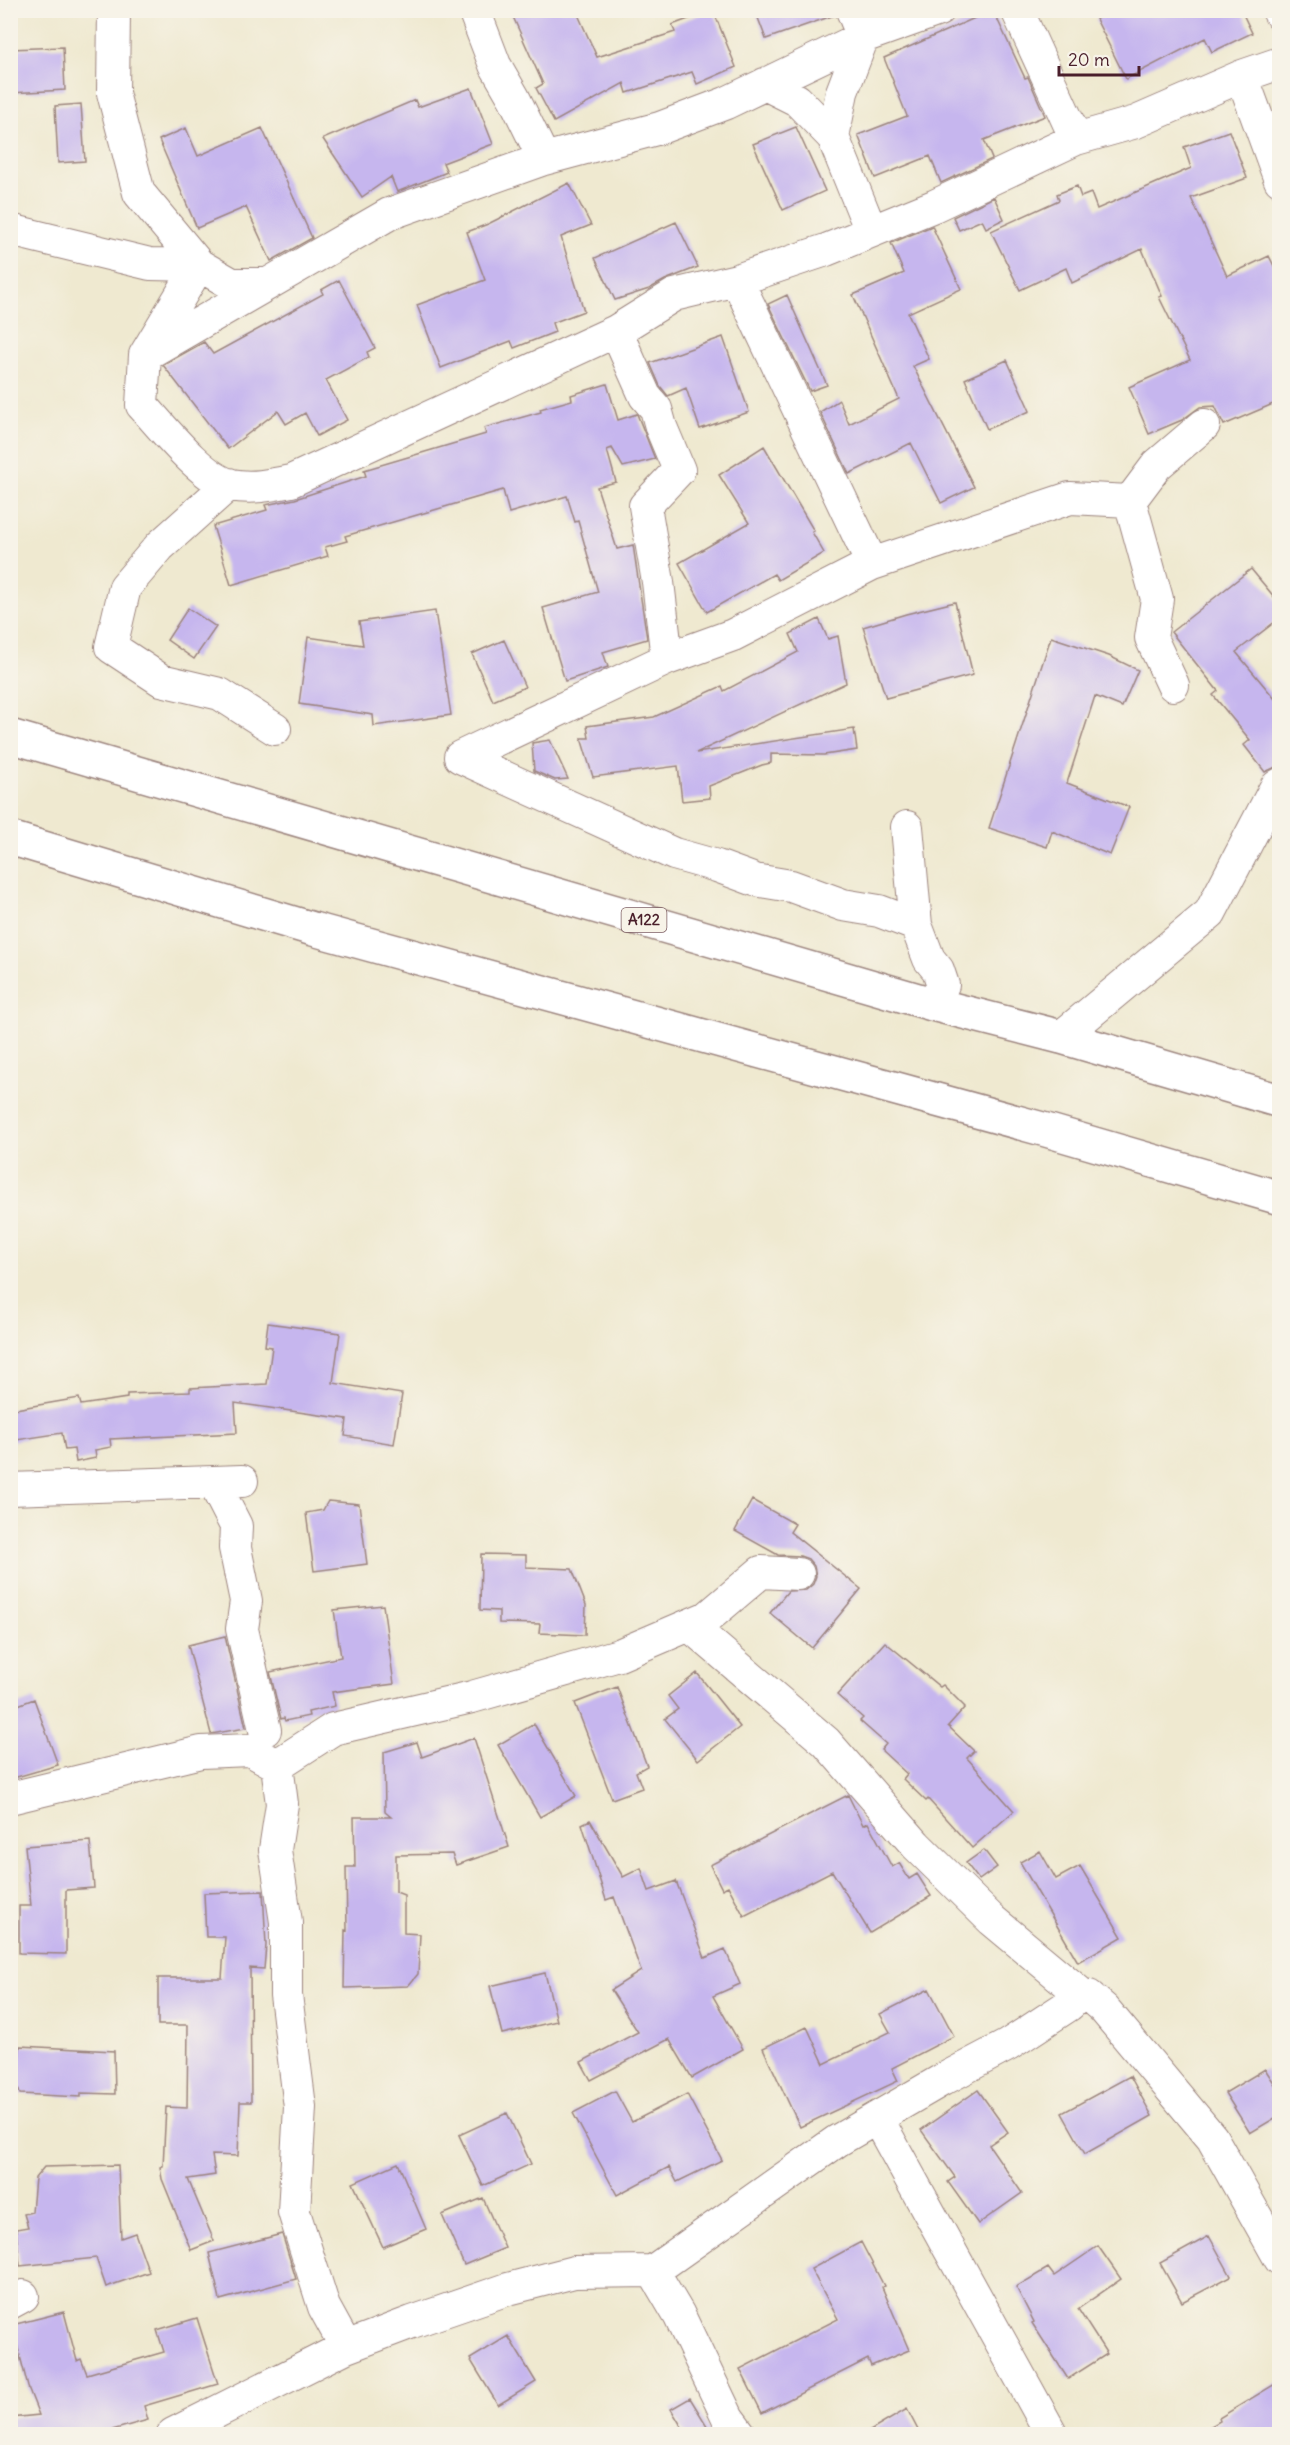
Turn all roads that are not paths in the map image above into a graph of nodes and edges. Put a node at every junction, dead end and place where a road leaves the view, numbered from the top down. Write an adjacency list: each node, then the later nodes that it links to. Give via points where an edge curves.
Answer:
1 (114, 10): 15 (street, via 113,93 139,193)
2 (474, 10): 11 (street, via 495,64)
3 (939, 10): 5 (street)
4 (1017, 10): 10 (street)
5 (857, 24): 8 (street); 9 (street)
6 (1280, 63): 7 (street)
7 (1242, 76): 10 (street, via 1136,122); 12 (street)
8 (765, 84): 9 (street, via 797,100); 11 (street, via 660,128)
9 (833, 137): 14 (street)
10 (1076, 139): 14 (street)
11 (544, 159): 17 (street, via 389,214)
12 (1280, 180)
13 (10, 230): 15 (street, via 150,264)
14 (872, 231): 16 (street)
15 (199, 265): 17 (street, via 232,284); 19 (street)
16 (737, 280): 18 (street, via 674,295); 23 (street)
17 (268, 284): 19 (street)
18 (616, 332): 21 (street, via 291,481 260,487); 24 (street, via 645,396 656,410 679,470 645,507)
19 (145, 355): 21 (street, via 142,405 195,463)
20 (1204, 425): 22 (street, via 1156,465)
21 (229, 484): 26 (street, via 160,546 125,587 111,647 161,680 220,694)
22 (1130, 501): 23 (street, via 1070,498); 25 (street, via 1157,599 1151,638)
23 (872, 564): 24 (street, via 733,635)
24 (667, 659): 31 (street, via 460,757 674,854 843,905 879,911)
25 (1173, 686)
26 (275, 729)
27 (10, 736): 32 (highway, A122)
28 (1280, 784): 33 (street, via 1210,913)
29 (907, 826): 31 (street)
30 (10, 838): 35 (highway, via 313,929)
31 (915, 925): 32 (street, via 943,985)
32 (932, 1004): 33 (highway, A122)
33 (1061, 1037): 34 (highway, A122)
34 (1280, 1101)
35 (1280, 1198)
36 (10, 1489): 39 (street, via 228,1482 236,1527 235,1548 246,1600 242,1629)
37 (798, 1574): 38 (street, via 761,1572 708,1617)
38 (689, 1625): 40 (street, via 619,1655 333,1730); 42 (street, via 826,1743 916,1845 992,1920)
39 (265, 1730)
40 (278, 1765): 41 (street, via 250,1750 201,1752); 46 (street, via 282,1804 275,1850 286,1922 286,1995 300,2106 294,2212 324,2307)
41 (10, 1798)
42 (1081, 1994): 43 (street, via 1008,2045); 44 (street, via 1104,2009 1212,2138)
43 (877, 2118): 45 (street, via 837,2141); 49 (street, via 1052,2433)
44 (1280, 2259)
45 (653, 2271): 46 (street, via 574,2272 508,2289); 48 (street, via 679,2315 728,2418)
46 (346, 2347): 47 (street)
47 (173, 2434)
48 (740, 2434)
49 (1049, 2434)

